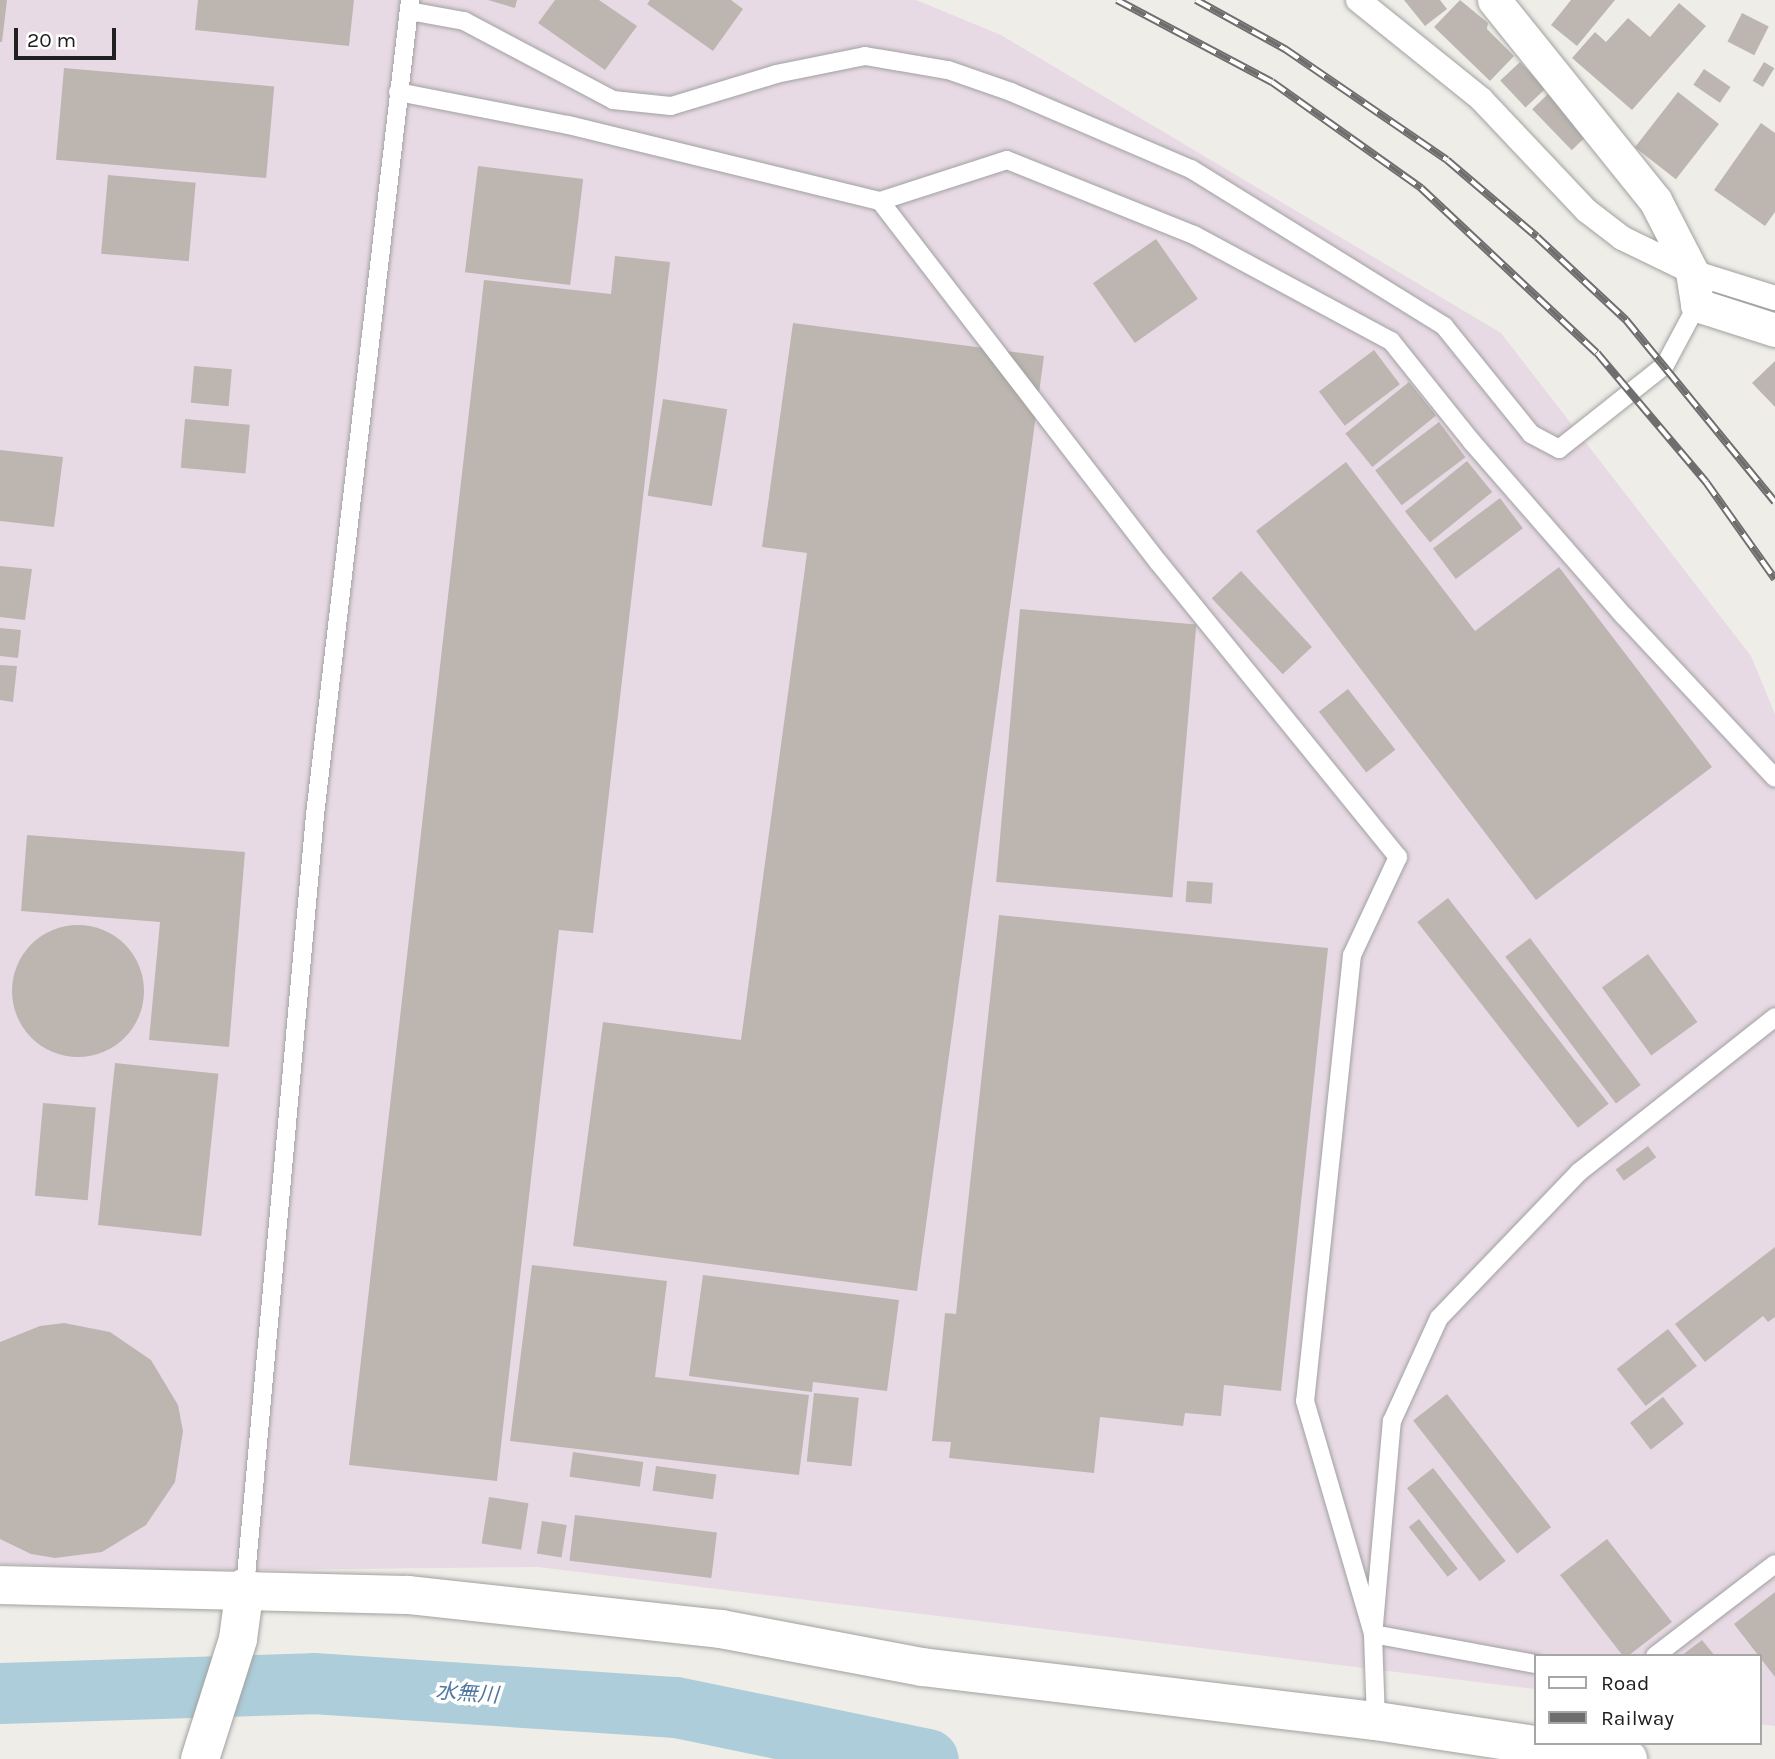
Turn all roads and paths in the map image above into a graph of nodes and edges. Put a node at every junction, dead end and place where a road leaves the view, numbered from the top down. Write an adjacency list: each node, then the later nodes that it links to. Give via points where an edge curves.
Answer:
1 (1358, 0): 6 (street, via 1480,99 1587,211 1622,238)
2 (1494, 0): 6 (street, via 1655,200)
3 (410, 6): 4 (lane); 8 (lane, via 464,21 613,100 671,107 776,74 865,56 948,70 1011,92 1191,169 1444,326 1531,434 1559,449 1665,365)
4 (398, 92): 5 (lane, via 568,125); 14 (lane, via 315,815)
5 (880, 201): 10 (lane, via 1007,160 1194,235 1391,341 1606,596); 15 (lane, via 1159,564 1398,857 1352,955 1305,1401)
6 (1692, 272): 7 (street); 8 (street)
7 (1775, 298)
8 (1697, 305): 9 (street)
9 (1775, 330)
10 (1775, 778)
11 (1775, 1017): 15 (lane, via 1580,1172 1439,1318 1392,1421)
12 (1775, 1564): 16 (lane)
13 (0, 1585): 14 (street)
14 (245, 1587): 18 (street, via 408,1595 721,1629 922,1667); 19 (street, via 238,1639)
15 (1373, 1634): 17 (lane); 18 (lane)
16 (1658, 1654)
17 (1534, 1664)
18 (1376, 1721): 20 (street)
19 (204, 1741)
20 (1534, 1745)
21 (1535, 1745): 22 (street)
22 (1628, 1759)

